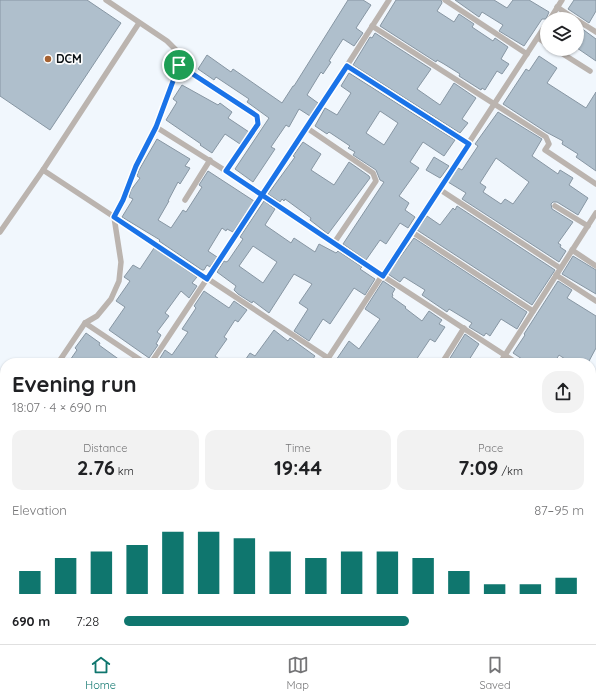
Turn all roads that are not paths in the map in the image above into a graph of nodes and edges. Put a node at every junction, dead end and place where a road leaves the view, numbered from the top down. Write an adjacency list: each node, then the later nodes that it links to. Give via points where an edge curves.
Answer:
1 (106, 0): 8 (lane)
2 (390, 0): 10 (lane)
3 (445, 0): 14 (lane)
4 (562, 0): 5 (lane)
5 (557, 7): 6 (lane); 7 (lane)
6 (554, 12)
7 (564, 12)
8 (139, 22): 16 (lane, via 167,41 178,52); 24 (lane)
9 (584, 25): 11 (lane)
10 (372, 26): 17 (lane); 19 (lane)
11 (596, 32)
12 (540, 35): 13 (lane)
13 (538, 38): 14 (lane)
14 (527, 54): 19 (lane)
15 (566, 56): 18 (lane)
16 (179, 65): 20 (lane); 25 (lane, via 257,116 258,124)
17 (347, 66): 21 (lane); 22 (lane)
18 (590, 72)
19 (495, 104): 22 (lane); 26 (lane, via 546,138 549,144 545,150)
20 (156, 127): 23 (lane); 32 (lane)
21 (307, 128): 28 (lane); 36 (lane, via 374,173 376,181)
22 (469, 144): 27 (lane)
23 (210, 160): 25 (lane); 29 (lane)
24 (43, 170): 32 (lane); 34 (lane)
25 (226, 171): 28 (lane)
26 (596, 184)
27 (439, 189): 35 (lane); 39 (lane)
28 (262, 195): 36 (lane); 42 (lane)
29 (185, 200)
30 (555, 206): 33 (lane)
31 (596, 213): 33 (lane)
32 (114, 217): 42 (lane); 45 (lane, via 121,262 119,281 111,299 97,316)
33 (588, 226): 37 (lane)
34 (0, 232)
35 (412, 232): 41 (lane); 44 (lane)
36 (334, 243): 41 (lane)
37 (572, 250): 38 (lane); 39 (lane)
38 (596, 266)
39 (560, 268): 40 (lane)
40 (556, 275): 43 (lane); 44 (lane)
41 (383, 276): 46 (lane); 52 (lane)
42 (207, 279): 50 (lane); 51 (lane)
43 (596, 301)
44 (533, 311): 47 (lane)
45 (86, 323): 48 (lane); 49 (lane)
46 (464, 328): 47 (lane); 53 (lane)
47 (505, 355): 54 (lane); 55 (lane)
48 (62, 358)
49 (138, 358)
50 (154, 358)
51 (324, 358)
52 (328, 358)
53 (445, 358)
54 (503, 358)
55 (510, 358)

